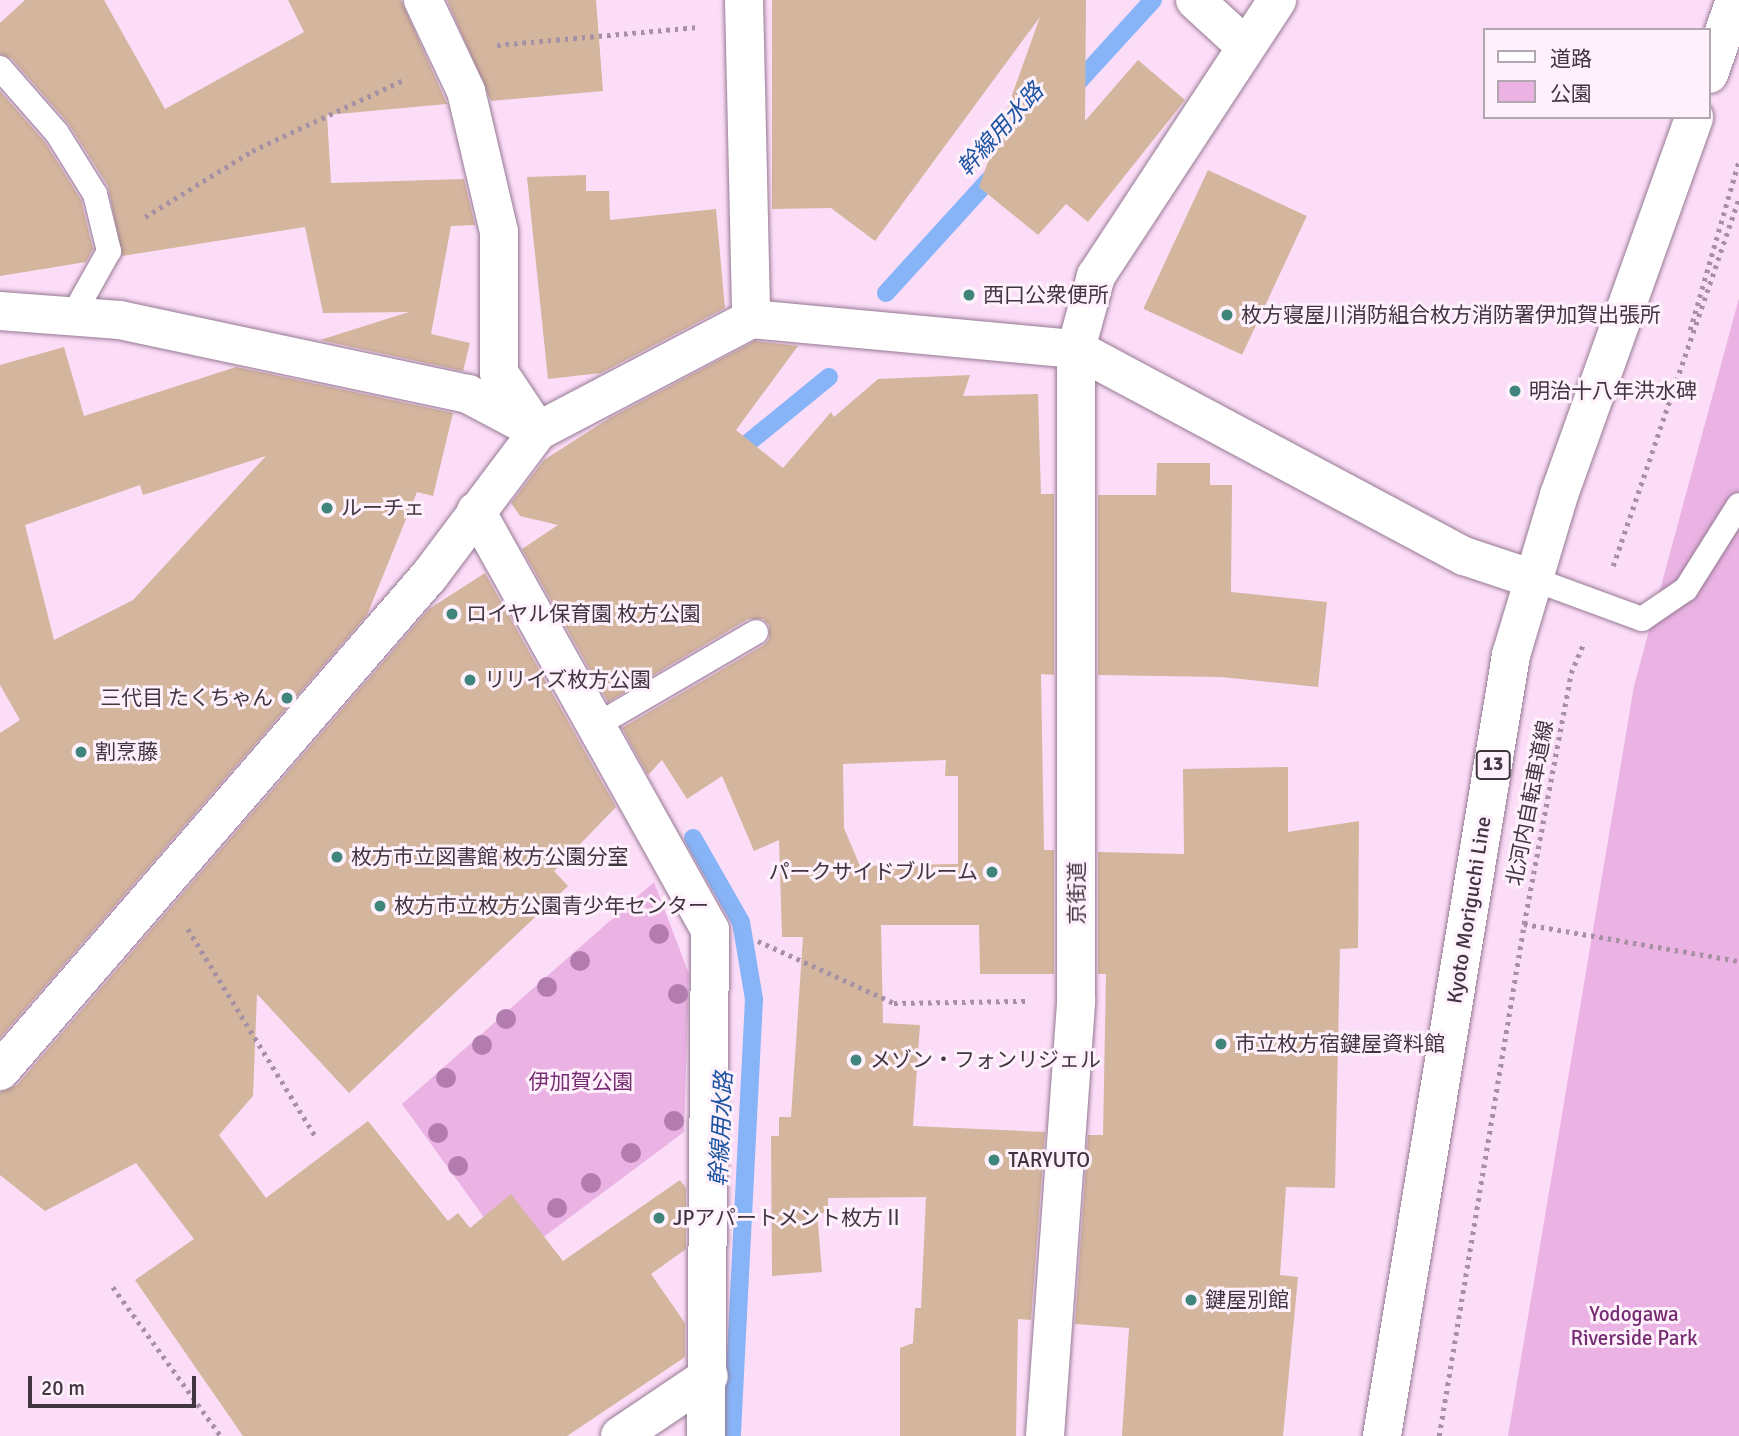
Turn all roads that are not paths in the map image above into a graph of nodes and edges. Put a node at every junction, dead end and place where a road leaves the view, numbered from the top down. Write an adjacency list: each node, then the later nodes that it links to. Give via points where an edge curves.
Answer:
1 (423, 0): 14 (street, via 454,62 499,232 499,373)
2 (1195, 0): 6 (street)
3 (1277, 0): 6 (street, 京街道)
4 (1735, 0): 8 (street)
5 (744, 12): 12 (street)
6 (1244, 45): 13 (street, 京街道, via 1096,276)
7 (0, 68): 11 (lane, via 57,133 95,194 109,251)
8 (1711, 68)
9 (1693, 119): 17 (street, Kyoto Moriguchi Line / 13)
10 (0, 311): 11 (street)
11 (72, 317): 14 (street, via 120,320 468,394)
12 (751, 320): 13 (street); 14 (street)
13 (1076, 349): 17 (street, via 1464,556); 24 (street, 京街道, via 1076,1001)
14 (538, 431): 16 (street)
15 (1739, 505): 17 (lane, via 1686,589 1642,619)
16 (476, 511): 19 (street); 20 (street, via 430,575)
17 (1533, 579): 25 (street, Kyoto Moriguchi Line / 13, via 1511,655)
18 (756, 632): 19 (lane)
19 (597, 725): 21 (street, via 710,930)
20 (0, 1071)
21 (709, 1376): 22 (street); 23 (street)
22 (620, 1436)
23 (706, 1436)
24 (1045, 1436)
25 (1382, 1436)

